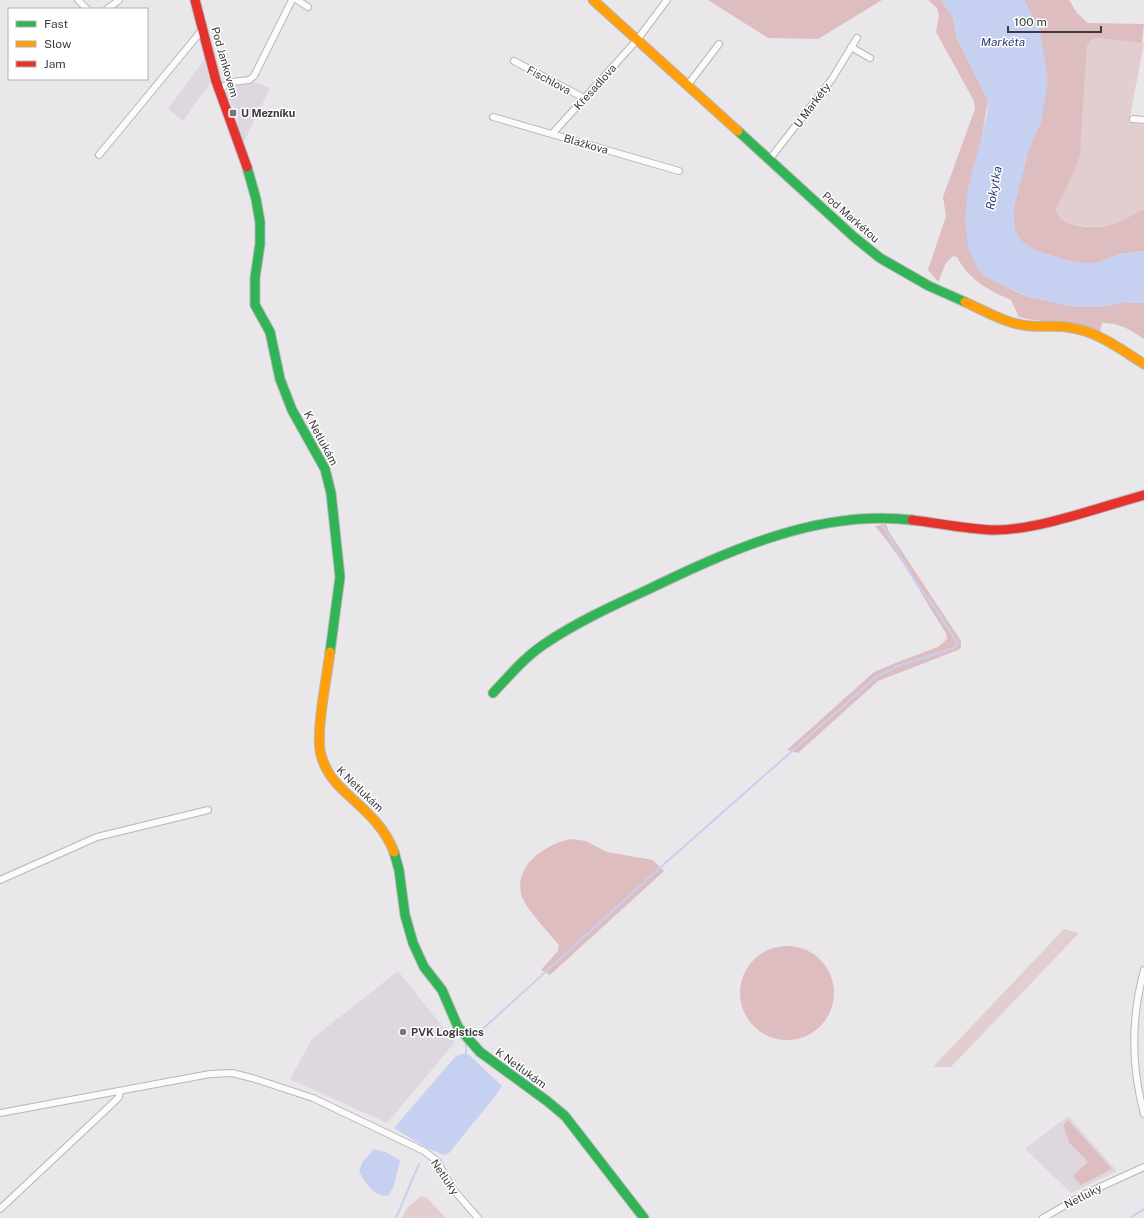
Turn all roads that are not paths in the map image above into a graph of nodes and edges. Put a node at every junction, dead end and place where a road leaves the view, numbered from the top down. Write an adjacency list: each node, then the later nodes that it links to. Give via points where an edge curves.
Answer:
1 (78, 0): 10 (street)
2 (119, 0): 11 (street)
3 (195, 0): 12 (street, Pod Jankovem)
4 (292, 0): 20 (street, via 254,76 249,80 232,82)
5 (297, 0): 9 (street)
6 (593, 0): 14 (street, Pod Markétou)
7 (667, 0): 8 (street, Křesadlova)
8 (661, 3): 14 (street, Křesadlova)
9 (308, 7)
10 (86, 8)
11 (108, 8)
12 (202, 30): 20 (street, Pod Jankovem); 26 (street)
13 (857, 38): 16 (street, U Markéty)
14 (637, 40): 19 (street, Pod Markétou); 21 (street, Křesadlova)
15 (719, 44): 19 (street)
16 (851, 47): 17 (street); 27 (street, U Markéty, via 832,79)
17 (870, 58)
18 (514, 61): 21 (street, Fischlova)
19 (687, 86): 27 (street, Pod Markétou)
20 (219, 89): 29 (street, Pod Jankovem, via 244,158 260,222)
21 (584, 98): 25 (street, Křesadlova)
22 (493, 117): 25 (street, Blažkova)
23 (1133, 119): 24 (street)
24 (1144, 120)
25 (552, 134): 28 (street, Blažkova)
26 (99, 155)
27 (769, 160): 30 (street, Pod Markétou, via 866,247 929,286 1009,321 1030,326 1062,326 1085,331 1102,338)
28 (679, 171)
29 (254, 299): 41 (street, K Netlukám, via 257,310 270,332 280,379 287,398 325,469 331,493 340,577 319,736 323,765 334,782 371,814 389,841 400,870 411,940 424,966 445,995 457,1027 491,1061 552,1104 570,1120)
30 (1144, 364)
31 (1144, 495): 32 (street, via 1018,528 992,530 868,517 836,521 764,540 690,569 574,626 530,654)
32 (493, 693)
33 (208, 810): 34 (street, via 97,837)
34 (0, 880)
35 (1144, 970): 38 (street, via 1135,1013 1134,1052)
36 (120, 1091): 37 (street, Netluky); 40 (street, via 119,1097 113,1103); 42 (street, Netluky, via 210,1074 232,1073 313,1098 424,1151 437,1161 452,1188)
37 (0, 1113)
38 (1144, 1114)
39 (1144, 1167): 43 (street, Netluky, via 1083,1195)
40 (0, 1209)
41 (641, 1217)
42 (478, 1218)
43 (1043, 1218)

